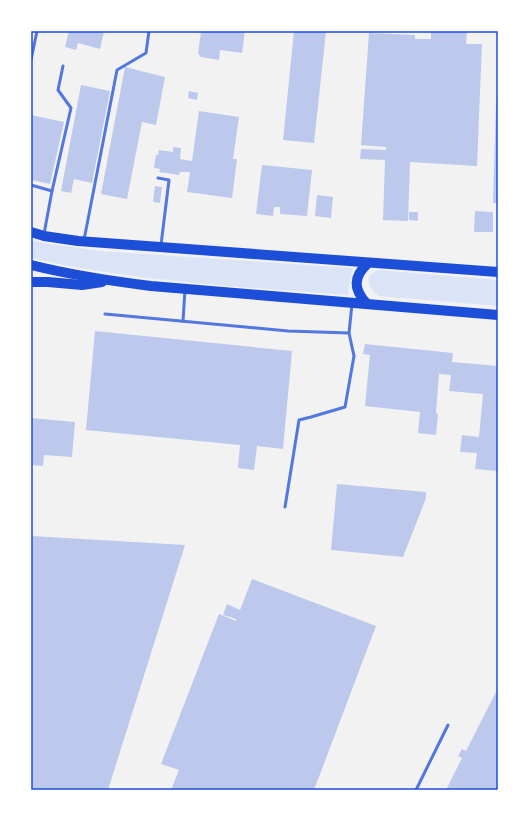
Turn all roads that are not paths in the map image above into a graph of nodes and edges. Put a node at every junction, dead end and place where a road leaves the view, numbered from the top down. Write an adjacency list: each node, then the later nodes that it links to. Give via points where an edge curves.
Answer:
1 (38, 31): 3 (lane)
2 (149, 31): 10 (lane, via 146,53 116,70)
3 (31, 60)
4 (63, 66): 7 (lane, via 58,90 70,108)
5 (158, 178): 11 (lane, via 169,180)
6 (31, 185): 7 (lane)
7 (52, 190): 9 (lane)
8 (31, 232): 9 (main road)
9 (44, 236): 10 (main road)
10 (84, 242): 11 (main road)
11 (161, 247): 12 (main road)
12 (368, 262): 14 (main road); 19 (main road, via 358,274 356,289)
13 (31, 264): 15 (main road)
14 (498, 272)
15 (112, 281): 16 (main road, via 82,285); 17 (main road)
16 (31, 282)
17 (185, 289): 18 (main road); 22 (lane)
18 (352, 302): 19 (main road); 23 (lane)
19 (367, 304): 21 (main road)
20 (105, 314): 22 (lane)
21 (498, 315)
22 (183, 320): 23 (lane, via 288,331)
23 (349, 333): 24 (lane, via 354,356 345,407 299,420)
24 (285, 507)
25 (448, 725): 26 (lane)
26 (416, 790)

